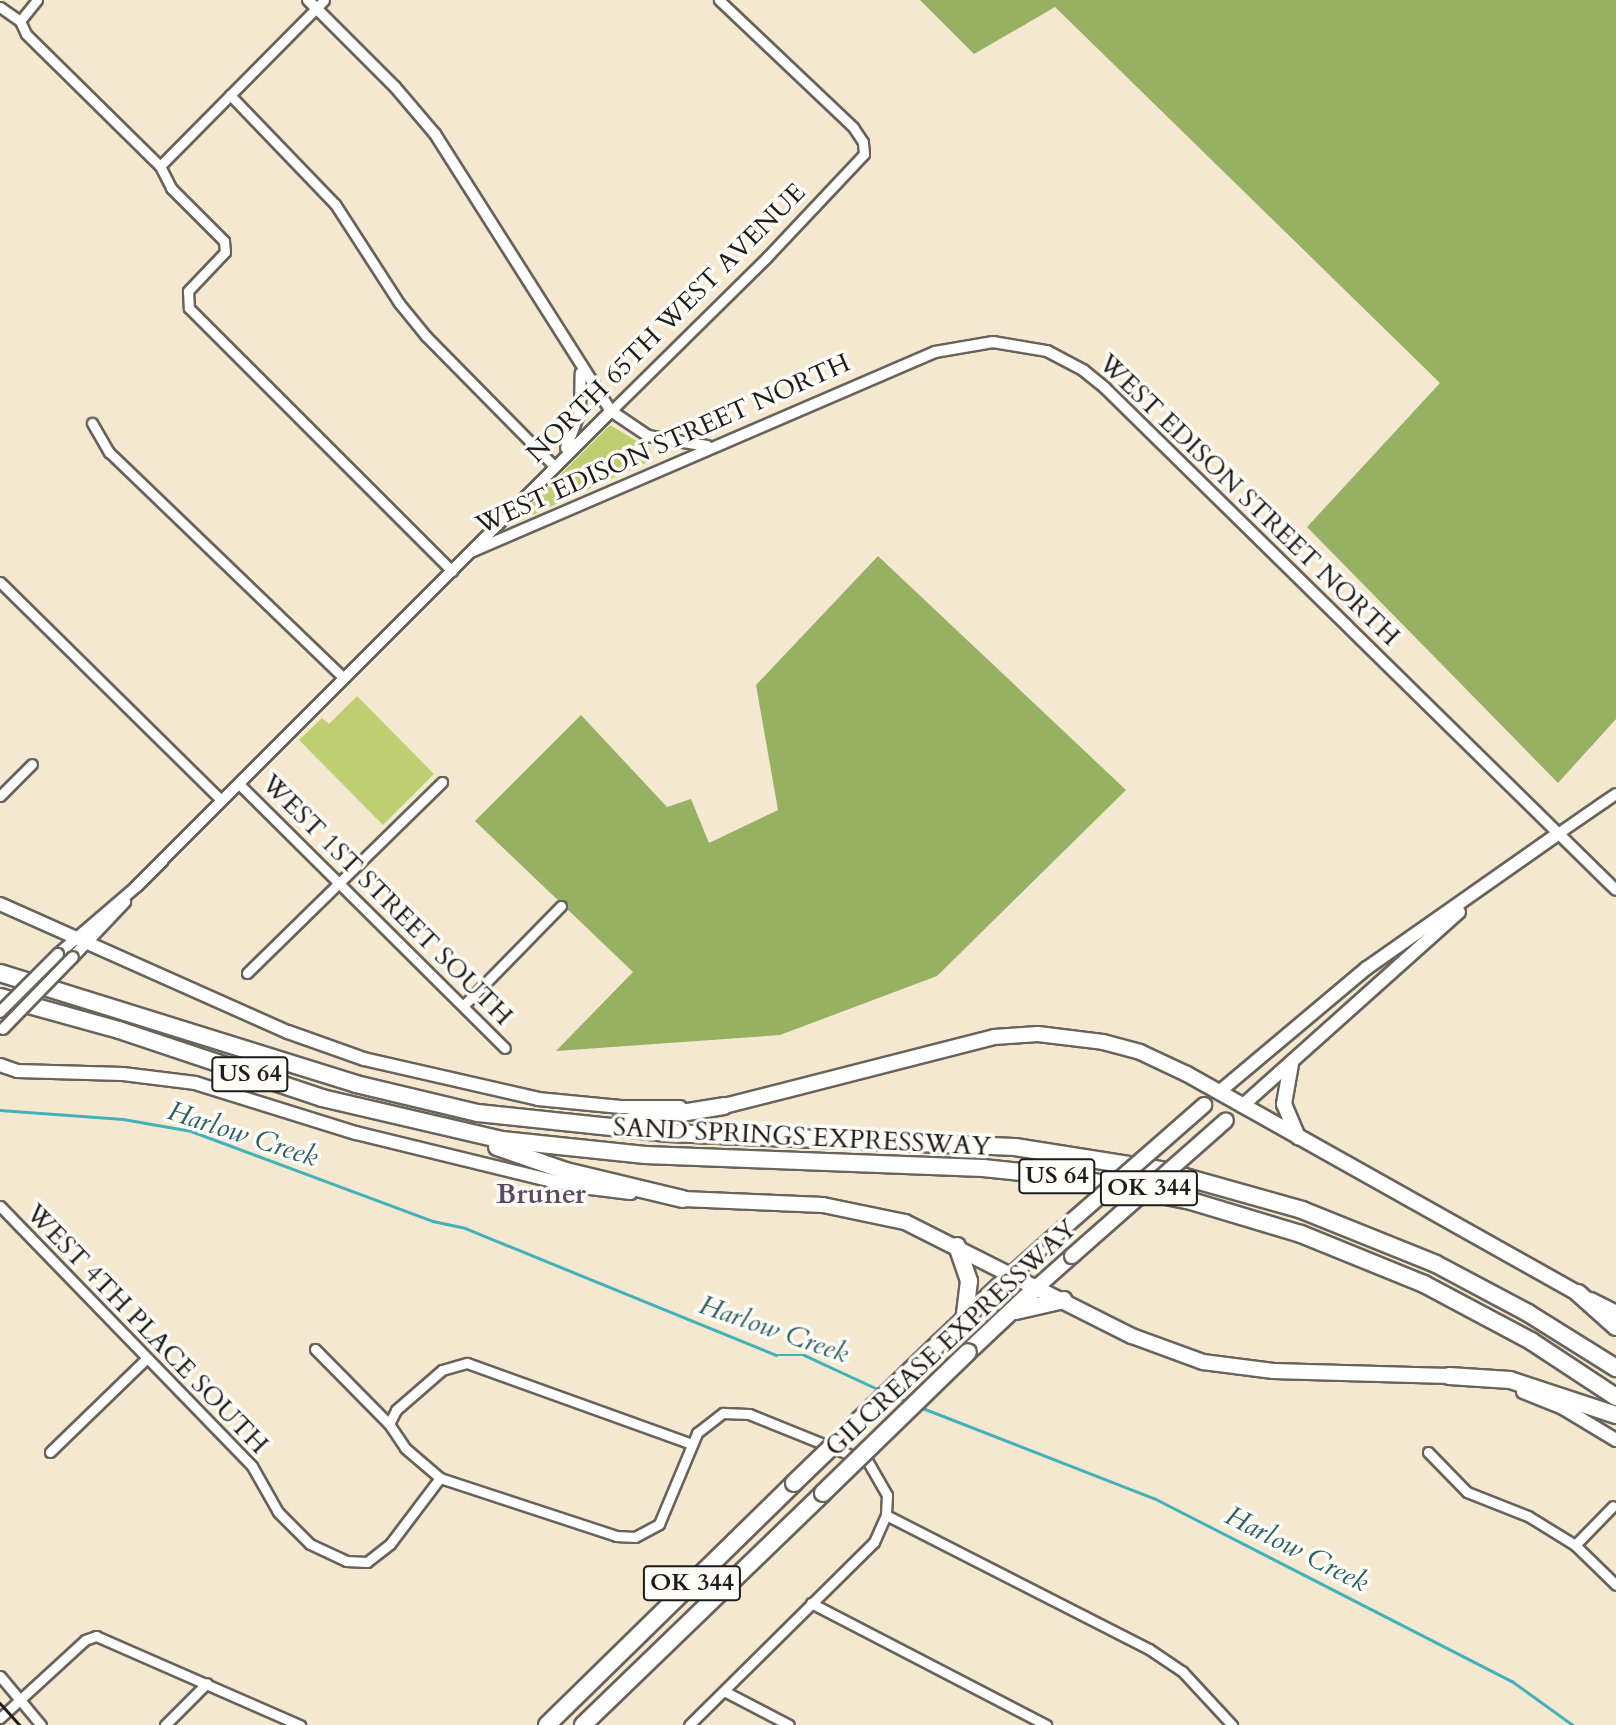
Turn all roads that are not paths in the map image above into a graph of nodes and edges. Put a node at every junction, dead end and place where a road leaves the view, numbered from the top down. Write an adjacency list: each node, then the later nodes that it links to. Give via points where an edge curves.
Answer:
1 (37, 0): 5 (street)
2 (719, 0): 9 (street, NORTH 65TH WEST AVENUE, via 853,127 864,145 856,164)
3 (316, 3): 6 (street); 8 (street, via 435,134)
4 (0, 7): 5 (street)
5 (20, 21): 7 (street, via 26,34)
6 (230, 95): 7 (street); 12 (street, via 322,188 426,336)
7 (160, 166): 14 (street, via 171,188 226,245 185,299)
8 (580, 367): 9 (street); 12 (street, via 580,412 572,438)
9 (611, 411): 11 (street, via 648,436); 12 (street, NORTH 65TH WEST AVENUE)
10 (92, 423): 16 (street, via 109,452)
11 (710, 447): 13 (street, WEST EDISON STREET NORTH); 23 (street, WEST EDISON STREET NORTH, via 895,368 967,344 1017,344 1047,351 1083,370 1121,403)
12 (554, 466): 13 (street, NORTH 65TH WEST AVENUE)
13 (471, 552): 14 (street, NORTH 65TH WEST AVENUE)
14 (452, 571): 16 (street, NORTH 65TH WEST AVENUE)
15 (0, 582): 22 (street, WEST 1ST STREET SOUTH)
16 (344, 678): 19 (street, NORTH 65TH WEST AVENUE)
17 (32, 764): 21 (street)
18 (442, 782): 24 (street)
19 (238, 783): 22 (street, NORTH 65TH WEST AVENUE); 24 (street, WEST 1ST STREET SOUTH)
20 (1616, 793): 23 (street)
21 (0, 796)
22 (221, 800): 26 (street, NORTH 65TH WEST AVENUE)
23 (1558, 834): 25 (main road, GILCREASE EXPRESSWAY); 27 (street, WEST EDISON STREET NORTH)
24 (338, 883): 33 (street); 35 (street, WEST 1ST STREET SOUTH)
25 (1489, 884): 39 (main road, GILCREASE EXPRESSWAY); 41 (main road, GILCREASE EXPRESSWAY, via 1304,1016)
26 (137, 886): 30 (street); 31 (street)
27 (1616, 890)
28 (0, 904): 30 (main road)
29 (561, 906): 35 (street)
30 (72, 938): 31 (main road); 36 (street, bridge)
31 (88, 943): 37 (street, bridge); 42 (main road, via 288,1032 404,1071 538,1099 621,1107)
32 (0, 973): 44 (highway, SAND SPRINGS EXPRESSWAY / US 64, via 393,1093 478,1113)
33 (247, 973)
34 (0, 997): 45 (highway, SAND SPRINGS EXPRESSWAY / US 64, via 106,1026 322,1098)
35 (463, 1006): 38 (street, WEST 1ST STREET SOUTH)
36 (0, 1012)
37 (1, 1031)
38 (505, 1048)
39 (1291, 1064): 43 (main road, GILCREASE EXPRESSWAY); 46 (main road, via 1284,1104)
40 (0, 1065): 47 (main road, via 17,1071 123,1074 195,1083 356,1133 574,1186)
41 (1219, 1091): 42 (main road, via 1140,1052 1038,1034 967,1042); 43 (main road); 50 (main road, GILCREASE EXPRESSWAY / OK 344, bridge)
42 (724, 1106): 44 (highway)
43 (1242, 1106): 46 (main road); 51 (main road, GILCREASE EXPRESSWAY / OK 344, bridge)
44 (594, 1128): 60 (highway, SAND SPRINGS EXPRESSWAY / US 64, via 1005,1147 1160,1170 1302,1210 1413,1254 1528,1313)
45 (452, 1130): 47 (highway, via 566,1171); 62 (highway, SAND SPRINGS EXPRESSWAY / US 64, via 606,1153 1034,1173 1191,1201 1301,1234 1424,1284 1531,1341)
46 (1298, 1137): 52 (main road)
47 (683, 1199): 49 (main road, via 856,1208 905,1222)
48 (0, 1206): 59 (street, WEST 4TH PLACE SOUTH)
49 (957, 1246): 50 (main road); 56 (highway, via 968,1281)
50 (1013, 1274): 51 (main road); 56 (highway, GILCREASE EXPRESSWAY / OK 344)
51 (1037, 1287): 53 (main road); 54 (highway, GILCREASE EXPRESSWAY / OK 344)
52 (1578, 1293): 55 (main road); 57 (highway)
53 (1064, 1300): 54 (highway); 61 (main road, via 1155,1346 1231,1368)
54 (1011, 1312): 84 (highway, GILCREASE EXPRESSWAY / OK 344, bridge)
55 (1616, 1312)
56 (964, 1320): 83 (highway, GILCREASE EXPRESSWAY / OK 344, bridge)
57 (1616, 1327)
58 (315, 1349): 64 (street)
59 (147, 1358): 67 (street); 69 (street, WEST 4TH PLACE SOUTH, via 252,1466 289,1526 332,1556 356,1563 378,1556)
60 (1616, 1368)
61 (1449, 1376): 63 (highway, via 1510,1380); 65 (main road, via 1540,1398)
62 (1616, 1396)
63 (1616, 1415)
64 (389, 1424): 66 (street, via 397,1410 442,1370 467,1363); 69 (street, via 404,1448)
65 (1616, 1440)
66 (692, 1444): 69 (street, via 665,1516 645,1534 627,1538); 71 (street, via 716,1416 749,1413 868,1462 884,1485)
67 (50, 1452)
68 (1428, 1452): 72 (street, via 1467,1492 1528,1516)
69 (440, 1478)
70 (1613, 1506): 72 (street)
71 (886, 1515): 74 (street, via 874,1542); 88 (street, via 1158,1655 1182,1671)
72 (1575, 1545): 73 (street)
73 (1616, 1585)
74 (811, 1603): 77 (street); 87 (street)
75 (0, 1676): 78 (street)
76 (207, 1683): 78 (street, via 96,1636 85,1640); 81 (street); 82 (street)
77 (724, 1691): 85 (street); 86 (street)
78 (21, 1701): 79 (street); 80 (street)
79 (0, 1718)
80 (41, 1725)
81 (166, 1725)
82 (300, 1725)
83 (547, 1725)
84 (583, 1725)
85 (690, 1725)
86 (789, 1725)
87 (1046, 1725)
88 (1232, 1725)

